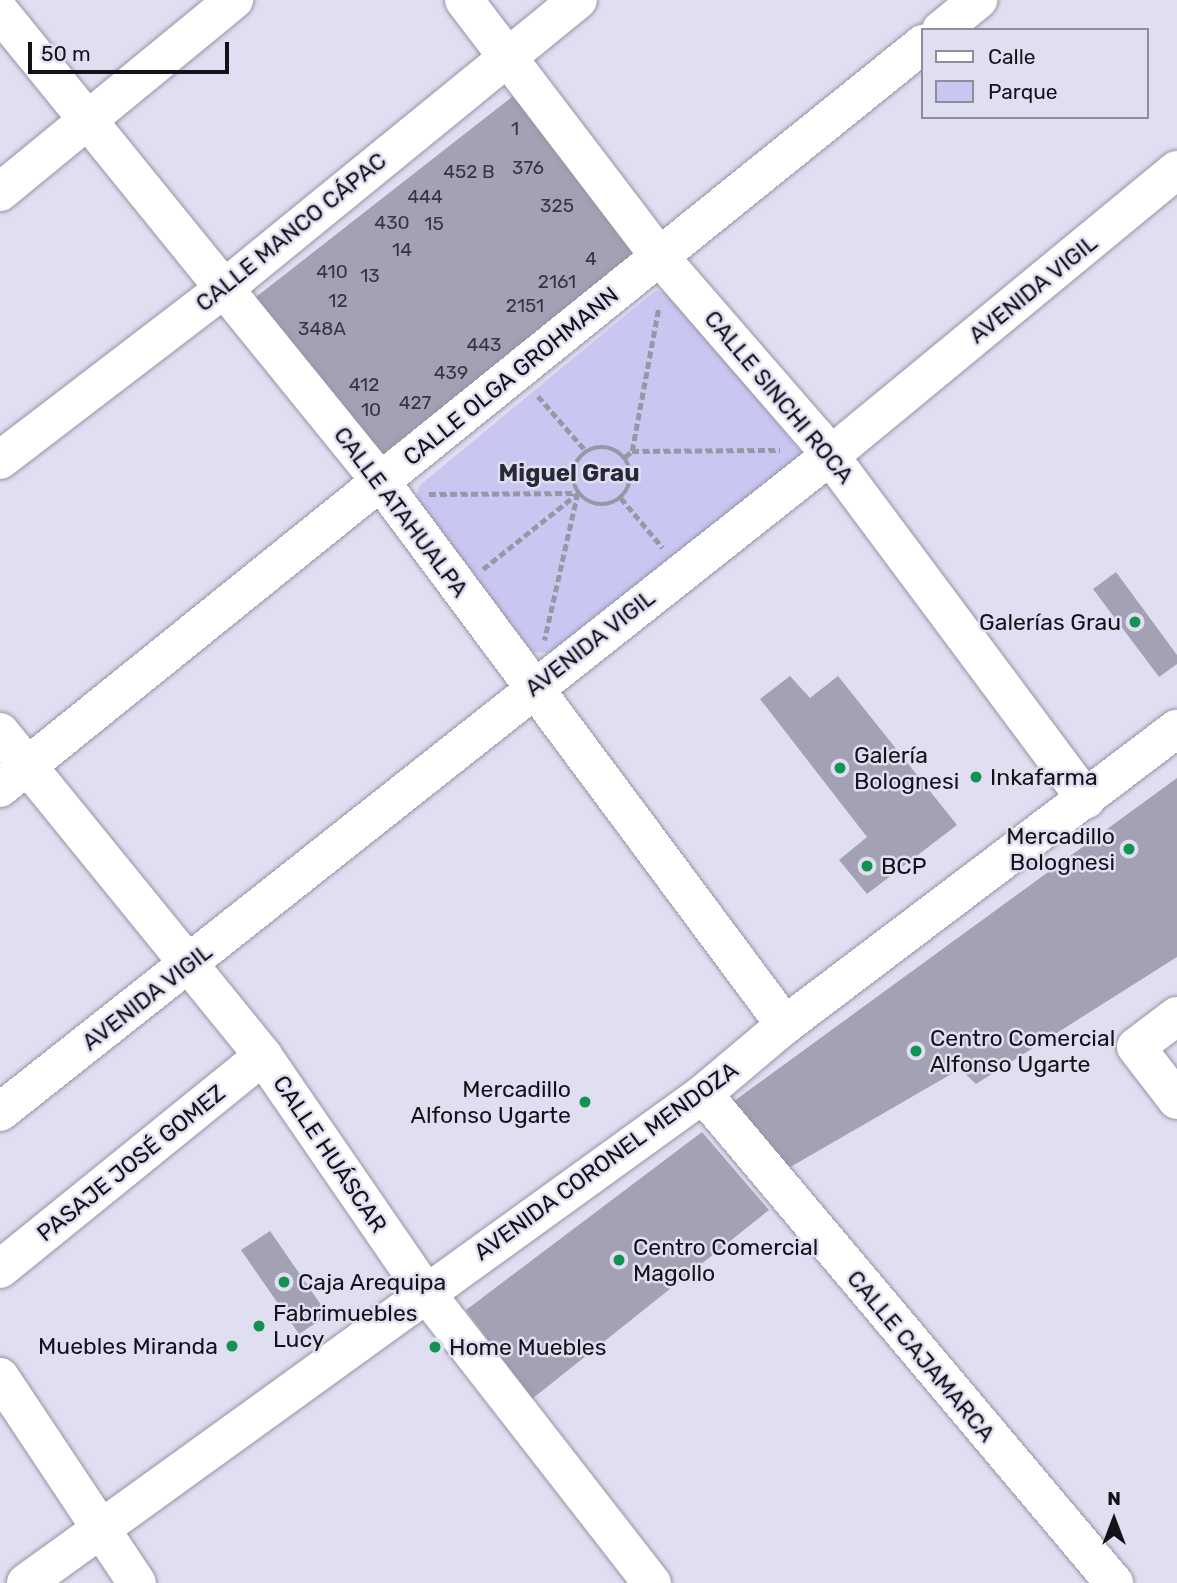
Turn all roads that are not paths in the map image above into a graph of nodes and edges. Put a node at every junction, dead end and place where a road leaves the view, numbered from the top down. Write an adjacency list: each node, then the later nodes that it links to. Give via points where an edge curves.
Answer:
1 (234, 0): 9 (street)
2 (464, 0): 8 (street, CALLE SINCHI ROCA)
3 (578, 0): 8 (street, CALLE MANCO CÁPAC)
4 (978, 0): 6 (street)
5 (0, 12): 9 (street, CALLE ATAHUALPA)
6 (943, 28)
7 (922, 45): 12 (street, CALLE OLGA GROHMANN)
8 (506, 58): 12 (street, CALLE SINCHI ROCA); 13 (street, CALLE MANCO CÁPAC)
9 (88, 119): 11 (street); 13 (street, CALLE ATAHUALPA)
10 (1177, 170): 14 (street, AVENIDA VIGIL)
11 (0, 192)
12 (659, 256): 14 (street, CALLE SINCHI ROCA); 16 (street, CALLE OLGA GROHMANN)
13 (226, 287): 15 (street, CALLE MANCO CÁPAC); 16 (street, CALLE ATAHUALPA)
14 (831, 456): 17 (street, AVENIDA VIGIL); 21 (street, CALLE SINCHI ROCA)
15 (0, 460)
16 (381, 482): 17 (street, CALLE ATAHUALPA); 20 (street, CALLE OLGA GROHMANN)
17 (533, 688): 22 (street, AVENIDA VIGIL); 24 (street, CALLE ATAHUALPA)
18 (1177, 729): 21 (street, AVENIDA CORONEL MENDOZA)
19 (0, 732): 20 (street, CALLE HUÁSCAR)
20 (13, 777): 22 (street, CALLE HUÁSCAR)
21 (1086, 799): 24 (street, AVENIDA CORONEL MENDOZA)
22 (190, 964): 25 (street, CALLE HUÁSCAR); 28 (street, AVENIDA VIGIL)
23 (1177, 1016): 27 (street, via 1136,1047)
24 (785, 1025): 26 (street, AVENIDA CORONEL MENDOZA)
25 (263, 1056): 29 (street, PASAJE JOSÉ GOMEZ); 30 (street, CALLE HUÁSCAR)
26 (703, 1094): 30 (street, AVENIDA CORONEL MENDOZA); 36 (street, CALLE CAJAMARCA)
27 (1177, 1100)
28 (0, 1112)
29 (0, 1269)
30 (426, 1293): 32 (street, AVENIDA CORONEL MENDOZA); 35 (street, CALLE HUÁSCAR)
31 (0, 1377): 32 (street)
32 (100, 1525): 33 (street, AVENIDA CORONEL MENDOZA); 34 (street)
33 (26, 1583)
34 (137, 1583)
35 (652, 1583)
36 (1114, 1583)

